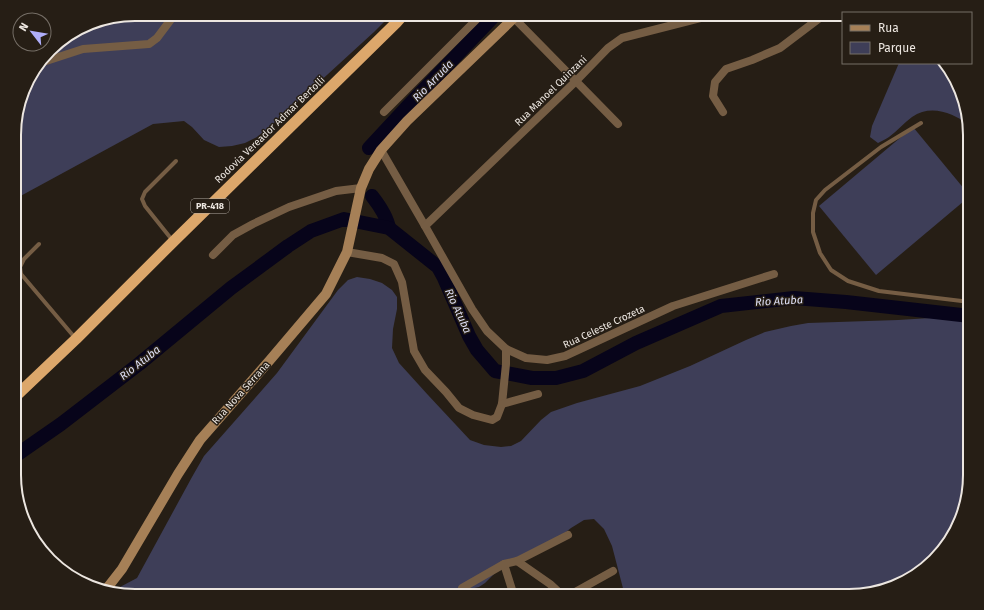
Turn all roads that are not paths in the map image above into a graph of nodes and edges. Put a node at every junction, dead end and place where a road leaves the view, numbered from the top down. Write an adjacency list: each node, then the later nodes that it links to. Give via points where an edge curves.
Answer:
1 (170, 21): 8 (street, via 149,44 84,49)
2 (398, 21): 18 (highway, Rodovia Vereador Admar Bertolli / PR-418)
3 (475, 21): 10 (street)
4 (511, 21): 14 (main road, Rua Nova Serrana)
5 (521, 21): 9 (street)
6 (689, 21): 9 (street, Rua Manoel Quinzani, via 622,38 608,48)
7 (817, 21): 11 (street, via 780,48 726,69 715,82 712,96)
8 (49, 60)
9 (576, 81): 13 (street); 17 (street, Rua Manoel Quinzani)
10 (384, 112)
11 (723, 112)
12 (921, 123): 25 (lane, via 881,147 824,190 816,200 813,232 820,253 831,270 848,281 879,291)
13 (618, 124)
14 (381, 150): 16 (main road, Rua Nova Serrana, via 368,169); 17 (street, Rua Celeste Crozeta)
15 (176, 161): 18 (lane, via 144,192 142,199 144,206)
16 (361, 188): 20 (main road, Rua Nova Serrana); 21 (street, via 336,191 288,207 233,235)
17 (425, 226): 27 (street, Rua Celeste Crozeta, via 487,331)
18 (174, 241): 26 (highway, Rodovia Vereador Admar Bertolli / PR-418)
19 (39, 244): 22 (lane)
20 (348, 247): 30 (street, via 394,264 402,282 414,351 425,370 460,408 492,420 497,418); 35 (main road, Rua Nova Serrana, via 326,294 200,440 122,569)
21 (213, 255)
22 (21, 265)
23 (21, 274): 26 (lane)
24 (774, 274): 27 (street, Rua Celeste Crozeta, via 673,306 565,356 547,360 526,358)
25 (963, 301)
26 (76, 339): 28 (highway, Rodovia Vereador Admar Bertolli / PR-418)
27 (506, 348): 30 (street)
28 (21, 389)
29 (538, 394): 30 (street)
30 (502, 404)
31 (568, 535): 32 (street)
32 (517, 561): 33 (street); 38 (street)
33 (504, 564): 36 (street); 37 (street)
34 (612, 571): 39 (street)
35 (109, 586)
36 (467, 589)
37 (512, 589)
38 (555, 589)
39 (580, 589)

